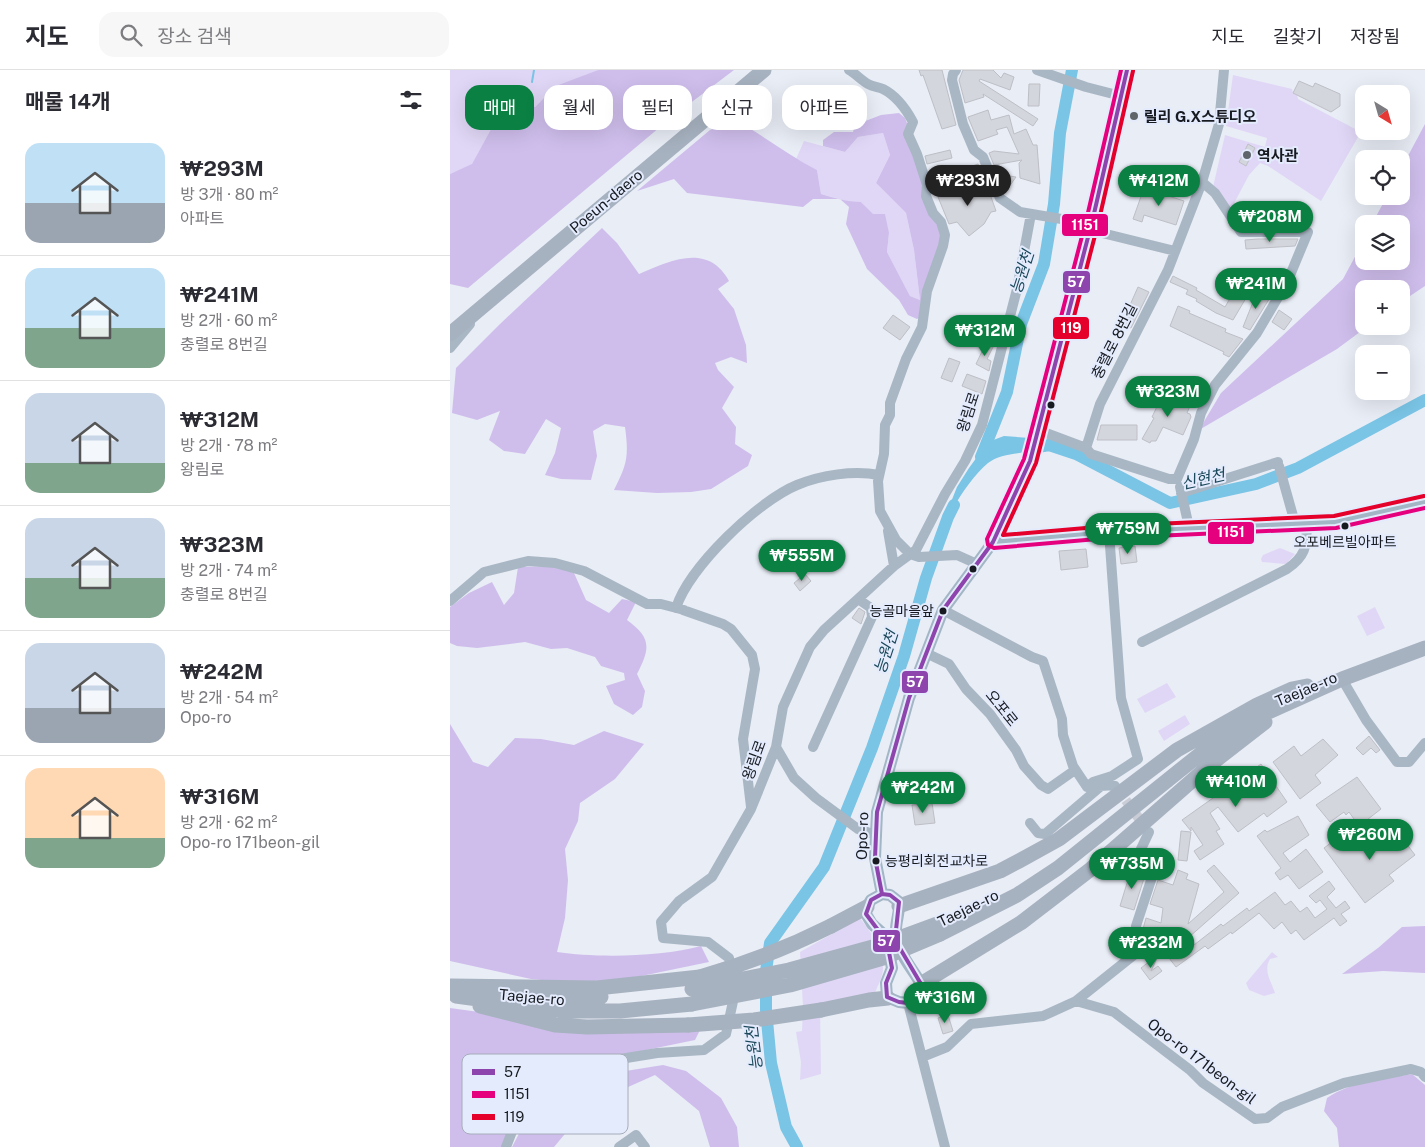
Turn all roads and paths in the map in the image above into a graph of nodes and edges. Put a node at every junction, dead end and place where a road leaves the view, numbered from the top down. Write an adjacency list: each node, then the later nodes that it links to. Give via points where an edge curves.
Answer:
1 (749, 70): 14 (highway, Poeun-daero)
2 (764, 70): 13 (highway, Poeun-daero)
3 (849, 70): 19 (street, via 870,85 884,89 909,115 913,122 908,134 927,185 926,196 945,235 927,291 922,327 890,403)
4 (956, 70): 10 (street, via 952,80 963,124 974,150 983,156 997,194 1020,212)
5 (1127, 70): 8 (main road, Opo-ro)
6 (1224, 70): 9 (street, 충렬로 8번길, via 1219,124)
7 (1040, 71): 8 (street)
8 (1121, 96): 11 (main road, Opo-ro)
9 (1202, 182): 12 (street, 충렬로 8번길); 20 (street, via 1215,194 1241,232 1308,232 1286,284 1257,332 1215,385)
10 (1033, 214): 11 (street); 28 (street, 왕림로, via 1018,288 982,425)
11 (1088, 225): 12 (street); 17 (main road, Opo-ro)
12 (1175, 251): 18 (street, 충렬로 8번길, via 1103,396)
13 (493, 297): 15 (highway, Poeun-daero); 16 (street)
14 (450, 323)
15 (450, 334)
16 (450, 348)
17 (1038, 430): 18 (street); 27 (main road, Opo-ro, via 1030,461)
18 (1086, 448): 20 (street, via 1091,454)
19 (879, 475): 24 (street, via 878,499); 33 (street, via 854,473 824,477 796,485 768,502 708,556 682,591)
20 (1178, 479): 21 (street)
21 (1183, 497): 23 (street, via 1279,464 1288,496); 25 (street)
22 (1425, 502): 23 (main road, via 1335,522)
23 (1301, 523): 25 (main road); 35 (street, via 1306,546 1299,560)
24 (887, 527): 28 (street); 30 (street)
25 (1189, 528): 26 (main road)
26 (1109, 532): 27 (main road); 46 (street, via 1121,698 1138,759)
27 (993, 542): 29 (main road, Opo-ro)
28 (914, 556): 29 (street, via 955,555); 30 (street, 왕림로)
29 (976, 564): 34 (main road, Opo-ro)
30 (894, 566): 31 (street, 왕림로)
31 (858, 598): 42 (street, 왕림로, via 810,647 782,707); 43 (street, via 871,608 872,617)
32 (450, 600): 33 (street, via 484,572 528,561 555,562 584,571 647,604)
33 (681, 609): 48 (street, via 723,624 752,656 756,669 743,739)
34 (943, 610): 38 (main road, Opo-ro); 44 (street, via 1043,661)
35 (1142, 642)
36 (1425, 643): 40 (highway, Taejae-ro)
37 (1425, 648): 39 (highway, Taejae-ro)
38 (926, 653): 44 (street, 오포로, via 949,664 1041,785 1048,789); 51 (main road, Opo-ro, via 909,698 878,812)
39 (1342, 679): 40 (highway, Taejae-ro); 41 (street, via 1396,762 1409,762)
40 (1309, 690): 53 (highway, via 1292,689 1177,750 1059,839 1019,861 1000,871); 55 (highway, via 1210,764 1091,869 1022,922); 57 (highway, Taejae-ro, bridge, via 1233,731 1066,863 1017,895 938,929 883,958 790,985)
41 (1425, 743)
42 (776, 747): 48 (street, 왕림로); 51 (street, via 794,778 816,798 858,829)
43 (813, 747)
44 (1075, 770): 46 (street)
45 (1115, 786): 47 (street, via 1107,784)
46 (1087, 787): 47 (street)
47 (1100, 788): 49 (street, via 1045,834 1038,833)
48 (751, 809): 63 (street, 왕림로, via 712,877 679,901 661,922 663,938 708,942 730,958 735,991 726,1034 704,1050)
49 (1030, 823)
50 (1149, 832): 60 (street, via 1141,849 1141,858 1156,865 1136,926 1135,954)
51 (876, 835): 52 (main road, Opo-ro, via 875,858)
52 (882, 894): 53 (main road, via 890,895 899,902); 54 (main road, via 871,900)
53 (899, 906): 55 (main road, via 896,932 902,957)
54 (867, 907): 57 (highway, bridge, via 798,942 740,965); 59 (main road, via 866,914 887,942 892,968 886,983)
55 (921, 984): 61 (main road)
56 (450, 987): 57 (highway)
57 (695, 990): 58 (highway, Taejae-ro, via 620,1011 565,1011 470,996)
58 (450, 997): 59 (highway, bridge, via 556,1025 587,1027 754,1020)
59 (888, 998): 61 (main road)
60 (1076, 1001): 62 (street, via 1043,1016 971,1024 948,1047); 64 (street, Opo-ro 171beon-gil, via 1114,1012 1203,1083 1255,1119 1268,1118 1282,1107 1344,1083 1411,1069)
61 (908, 1003): 62 (street)
62 (922, 1057): 69 (street)
63 (628, 1058)
64 (1425, 1077)
65 (511, 1134): 66 (street, 왕림로)
66 (506, 1147)
67 (619, 1147): 68 (street, via 636,1135)
68 (645, 1147)
69 (945, 1147)

